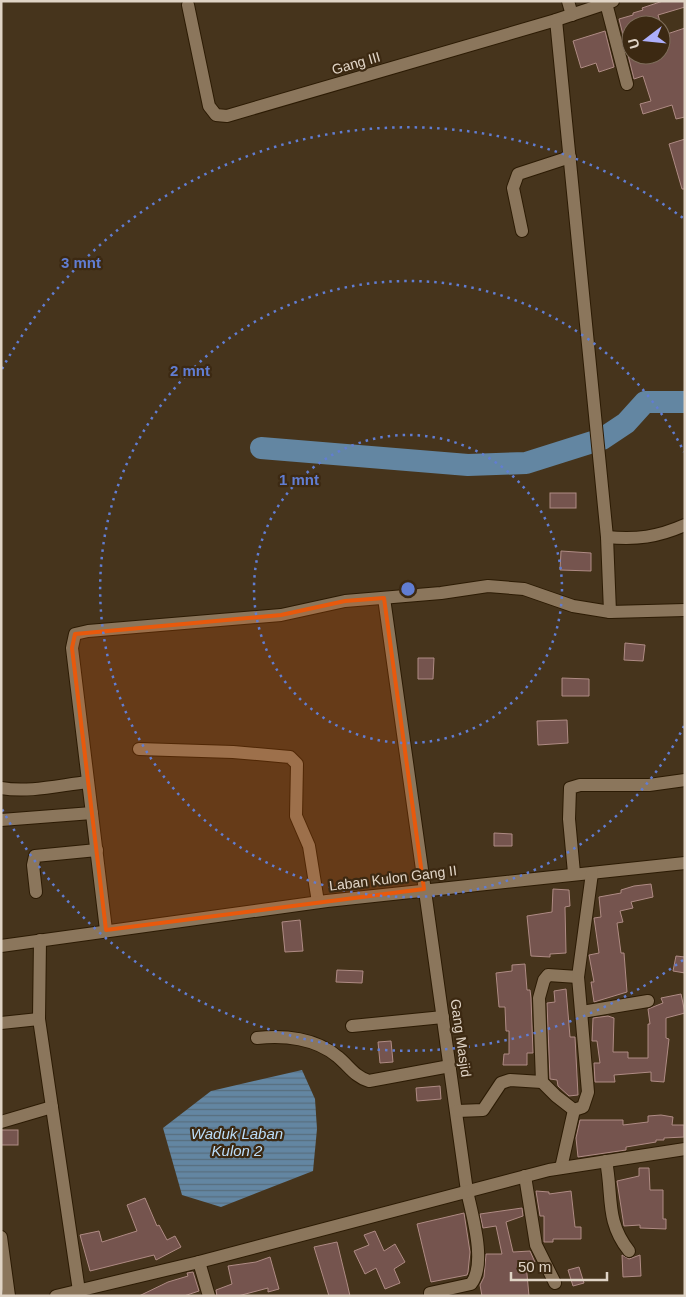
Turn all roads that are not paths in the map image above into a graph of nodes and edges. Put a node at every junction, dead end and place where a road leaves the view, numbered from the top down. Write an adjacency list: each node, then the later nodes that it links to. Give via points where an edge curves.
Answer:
1 (568, 1): 4 (street)
2 (610, 2): 4 (street, Gang III); 6 (street)
3 (188, 5): 5 (street, Gang III, via 210,106 216,115 227,116)
4 (572, 15): 5 (street, Gang III)
5 (556, 20): 7 (street)
6 (627, 84)
7 (570, 157): 8 (street, via 518,174 513,188); 10 (street)
8 (522, 231)
9 (685, 525): 10 (street, via 648,539)
10 (607, 537): 13 (street)
11 (384, 598): 13 (street, via 488,586 524,589 573,606); 16 (street, via 345,601 281,615 75,634 72,648); 24 (street, Gang Masjid)
12 (685, 610): 13 (street)
13 (610, 612)
14 (140, 750): 26 (street, via 233,752 295,760 296,816 309,846)
15 (685, 780): 22 (street, via 570,788)
16 (88, 782): 17 (street, via 11,790); 18 (street)
17 (1, 788)
18 (92, 813): 19 (street); 20 (street)
19 (1, 820)
20 (97, 850): 25 (street, via 35,856); 27 (street)
21 (685, 863): 23 (street, Laban Kulon Gang II)
22 (574, 873): 23 (street, Laban Kulon Gang II); 24 (street, Laban Kulon Gang II)
23 (592, 873): 30 (street)
24 (424, 889): 26 (street, Laban Kulon Gang II); 33 (street, Gang Masjid)
25 (36, 892)
26 (318, 902): 27 (street, Laban Kulon Gang II)
27 (106, 930): 28 (street, Laban Kulon Gang II)
28 (40, 940): 29 (street, Laban Kulon Gang II); 34 (street)
29 (1, 946)
30 (578, 977): 32 (street); 39 (street, via 548,975 544,980 539,998)
31 (648, 1001): 32 (street)
32 (582, 1012): 41 (street, via 588,1092 583,1107)
33 (442, 1017): 36 (street); 38 (street, Gang Masjid)
34 (39, 1019): 35 (street); 40 (street)
35 (1, 1023)
36 (352, 1026)
37 (257, 1038): 38 (street, via 296,1038 338,1057 359,1078 369,1081)
38 (450, 1066): 42 (street, Gang Masjid)
39 (542, 1082): 41 (street); 42 (street, via 510,1080 501,1083 483,1110)
40 (52, 1107): 43 (street); 53 (street)
41 (574, 1110): 46 (street)
42 (456, 1111): 48 (street, Gang Masjid)
43 (1, 1122)
44 (685, 1149): 45 (street)
45 (606, 1161): 46 (street); 50 (street, via 612,1220 619,1238)
46 (561, 1168): 47 (street)
47 (525, 1176): 48 (street); 52 (street, via 536,1245)
48 (467, 1191): 51 (street); 57 (street, Gang Masjid, via 478,1250 476,1275 471,1284 430,1293)
49 (1, 1237): 54 (street)
50 (629, 1251)
51 (199, 1262): 53 (street); 56 (street)
52 (555, 1283)
53 (85, 1292): 55 (street)
54 (9, 1296)
55 (56, 1296)
56 (209, 1296)
57 (430, 1296)

